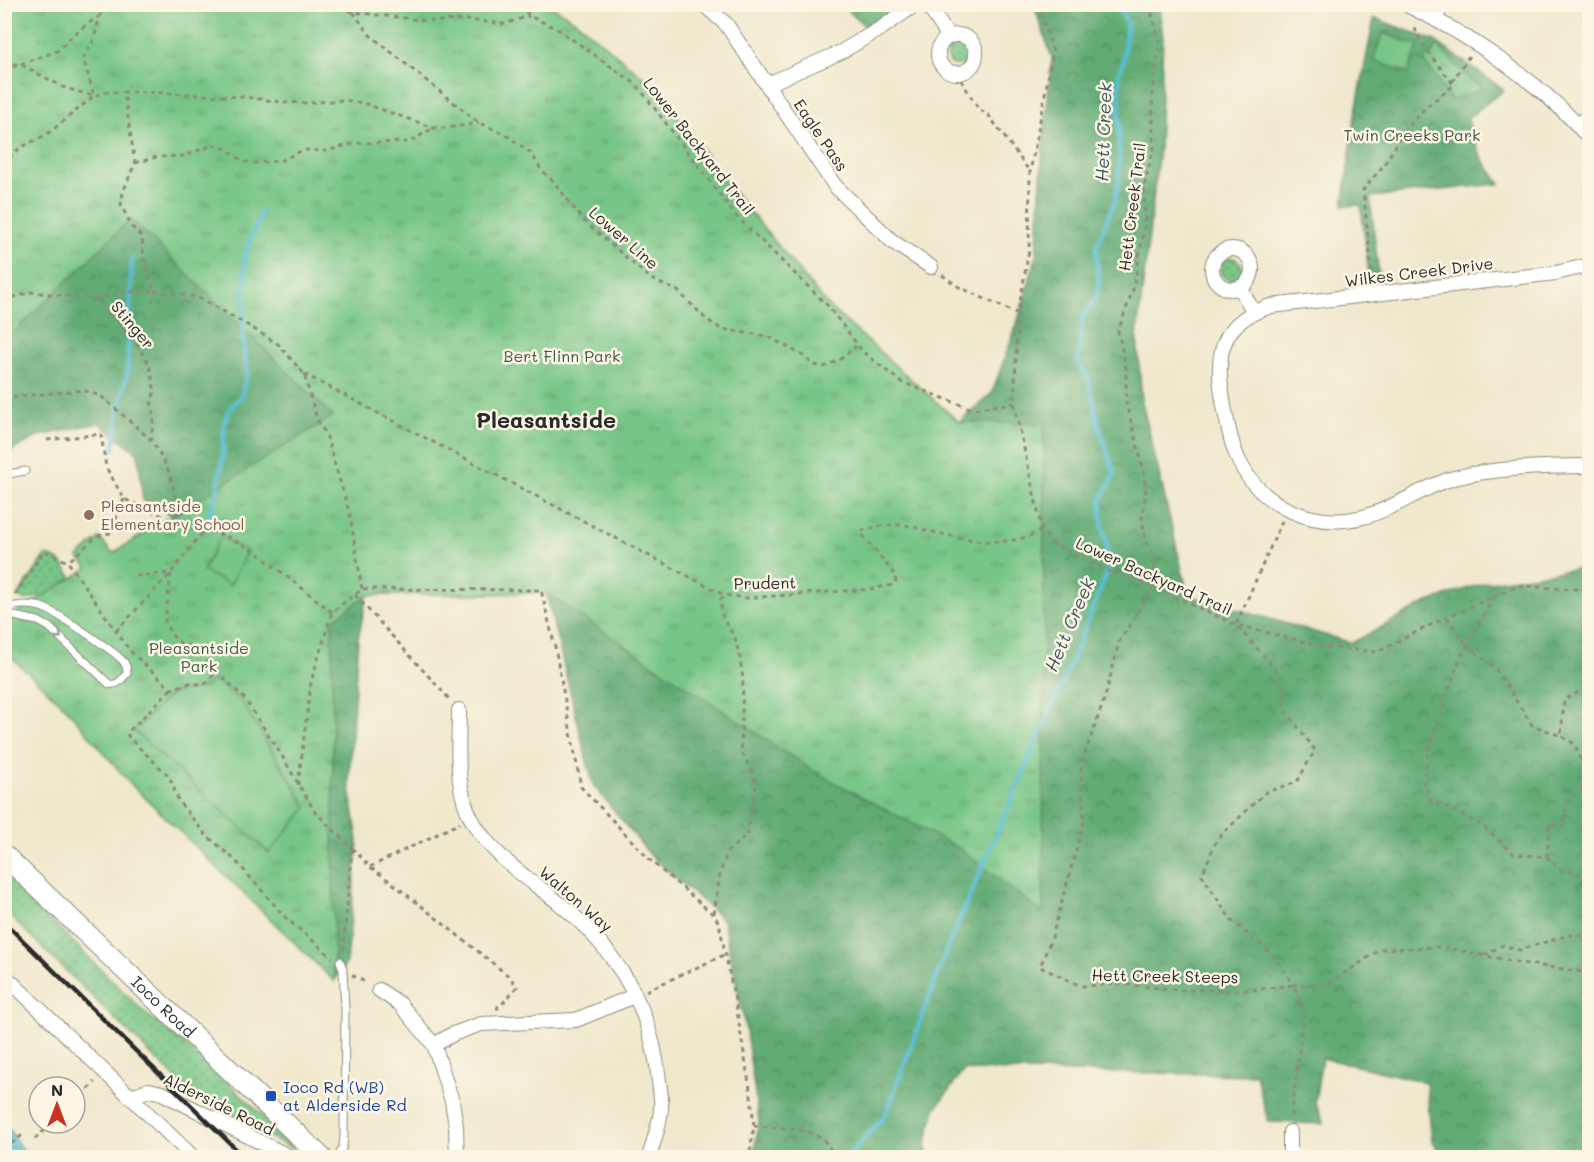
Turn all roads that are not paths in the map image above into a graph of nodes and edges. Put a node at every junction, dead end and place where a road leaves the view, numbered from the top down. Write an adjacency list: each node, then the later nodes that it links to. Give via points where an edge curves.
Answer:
1 (703, 4): 8 (street, Eagle Pass, via 726,24)
2 (916, 4): 8 (street, via 841,52)
3 (927, 4): 7 (street)
4 (1405, 4): 6 (street)
5 (1441, 4): 6 (street)
6 (1436, 19): 10 (street, via 1518,73)
7 (949, 37)
8 (768, 84): 13 (street, Eagle Pass, via 835,186 893,242)
9 (1590, 113): 10 (street)
10 (1579, 126): 11 (street)
11 (1590, 139)
12 (1590, 265): 15 (street, Wilkes Creek Drive, via 1556,273)
13 (931, 267)
14 (1240, 287): 15 (street)
15 (1253, 311): 16 (street, via 1236,324 1225,342 1220,361 1221,385 1229,431 1241,464 1254,484 1286,509 1305,517 1338,522 1384,510 1457,477 1550,466)
16 (1590, 466)
17 (25, 471): 18 (lane)
18 (4, 475)
19 (4, 612): 19 (lane, one-way to 19, via 49,627 109,684 128,673 124,662 114,653 53,613 40,607 20,606)
20 (459, 710): 25 (street, Walton Way, via 461,788 471,818 499,855 588,927 621,969)
21 (4, 855): 31 (main road, Ioco Road)
22 (342, 965): 32 (lane, via 344,1136)
23 (4, 975): 27 (street)
24 (379, 990): 26 (street, via 400,1004)
25 (634, 996): 26 (street, via 576,1020 500,1022 468,1028); 34 (street, Walton Way, via 657,1060 661,1108)
26 (434, 1046): 33 (street, via 452,1101)
27 (131, 1096): 29 (street); 30 (street, Alderside Road, via 149,1090 162,1093)
28 (1290, 1132): 35 (street)
29 (194, 1158)
30 (292, 1158)
31 (322, 1158)
32 (338, 1158)
33 (457, 1158)
34 (649, 1158)
35 (1290, 1158)

